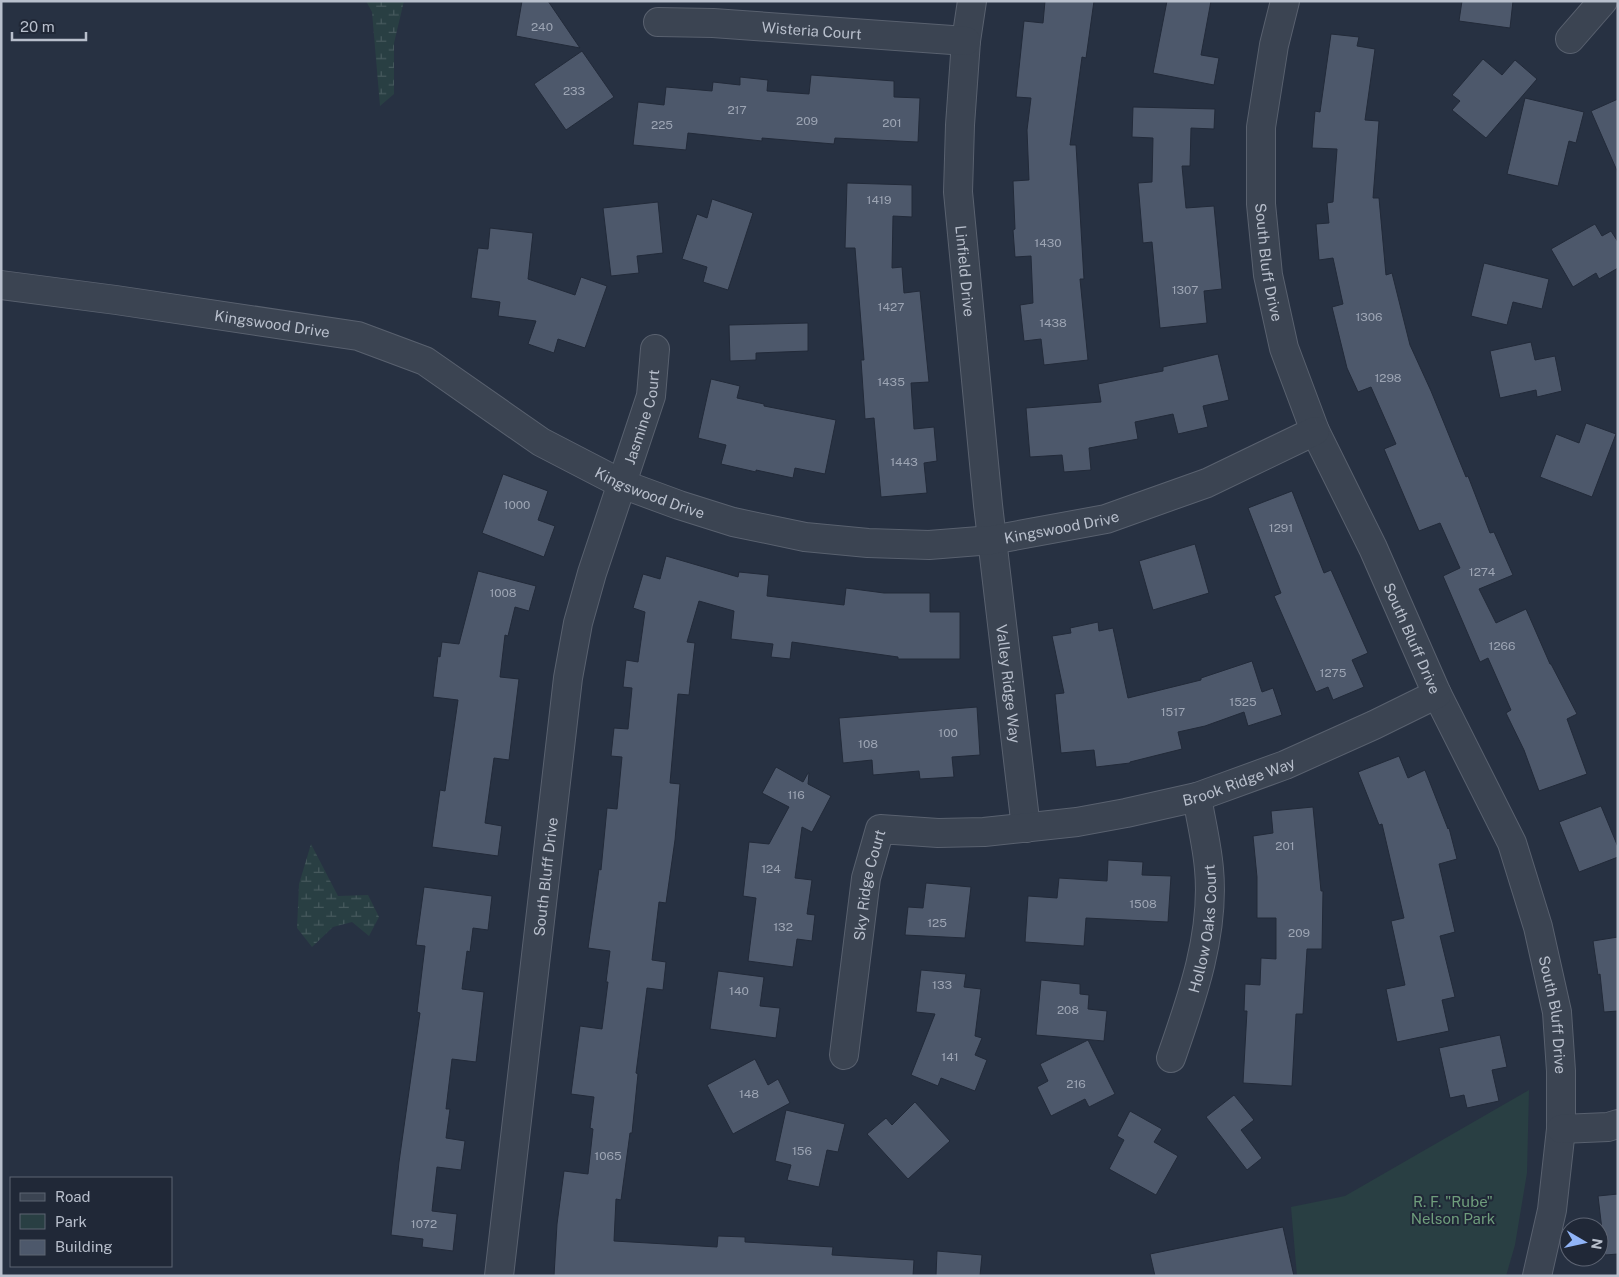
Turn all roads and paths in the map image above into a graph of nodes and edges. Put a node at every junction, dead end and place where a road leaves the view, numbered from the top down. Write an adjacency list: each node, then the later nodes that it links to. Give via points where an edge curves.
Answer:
1 (972, 1): 6 (street, Linfield Drive)
2 (1285, 1): 9 (street, South Bluff Drive, via 1274,45 1261,127 1261,204 1268,276 1284,348)
3 (1603, 1): 5 (street)
4 (658, 22): 6 (street, Wisteria Court, via 713,23)
5 (1570, 39)
6 (966, 42): 11 (street, Linfield Drive, via 958,192)
7 (1, 285): 10 (street, Kingswood Drive, via 358,336 425,361 541,442)
8 (655, 349): 10 (street, Jasmine Court, via 651,396)
9 (1315, 430): 11 (street, Kingswood Drive, via 1207,483 1106,519); 12 (street, South Bluff Drive, via 1373,548)
10 (622, 484): 11 (street, Kingswood Drive, via 733,522 805,537 929,545); 19 (street, South Bluff Drive, via 578,623 568,678)
11 (992, 540): 14 (street, Valley Ridge Way)
12 (1437, 694): 13 (street, Brook Ridge Way, via 1285,765); 18 (street, South Bluff Drive, via 1512,843 1538,927 1556,1012 1561,1070)
13 (1197, 797): 14 (street, Brook Ridge Way, via 1102,818); 16 (street, Hollow Oaks Court, via 1209,869 1208,925 1190,1005)
14 (1026, 828): 15 (street, Sky Ridge Court, via 984,832 880,829 866,878)
15 (844, 1055)
16 (1171, 1058)
17 (1618, 1124): 18 (street)
18 (1561, 1130): 20 (street, South Bluff Drive, via 1552,1210)
19 (499, 1276)
20 (1537, 1276)

